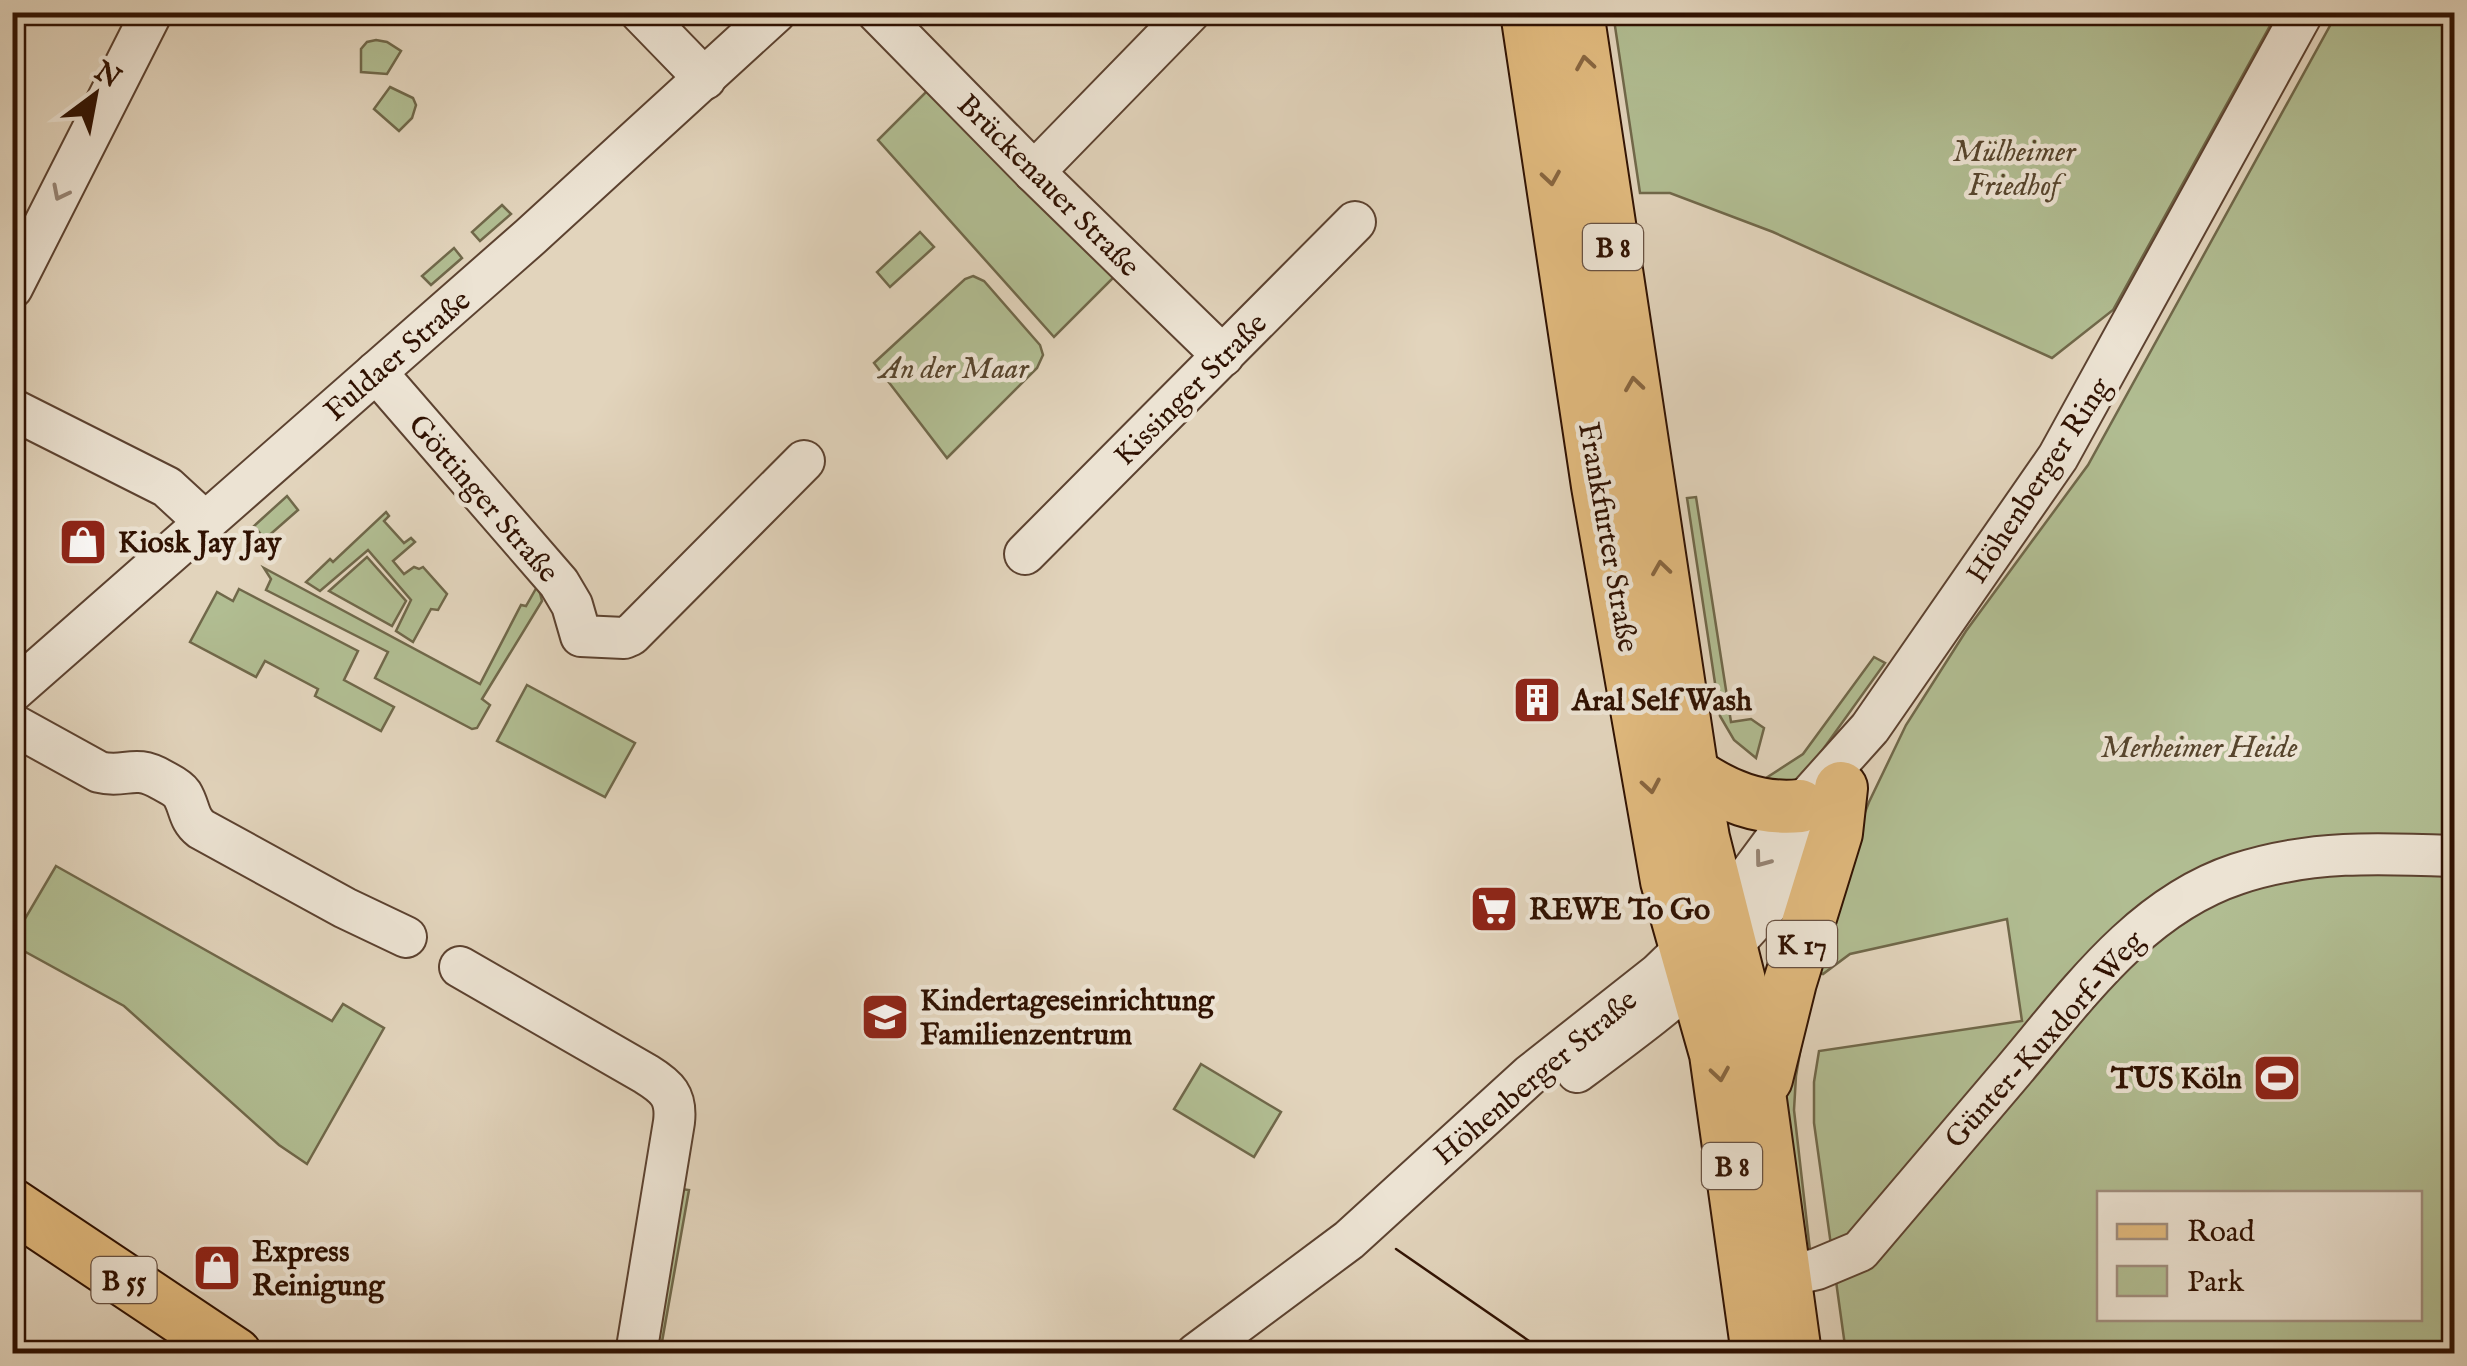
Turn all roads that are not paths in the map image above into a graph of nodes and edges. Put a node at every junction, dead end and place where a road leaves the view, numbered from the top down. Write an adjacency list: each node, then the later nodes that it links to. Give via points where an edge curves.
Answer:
1 (152, 12): 12 (street, one-way to 12)
2 (640, 12): 9 (street)
3 (776, 12): 9 (street, Fuldaer Straße)
4 (878, 12): 10 (street, Brückenauer Straße)
5 (1190, 12): 10 (street)
6 (1527, 12): 17 (main road, Frankfurter Straße / B 8, one-way to 17)
7 (1577, 12): 17 (main road, Frankfurter Straße / B 8, one-way to 7)
8 (2304, 12): 23 (street, Höhenberger Ring / K 17, via 2058,457)
9 (705, 79): 14 (street, Fuldaer Straße)
10 (1034, 172): 13 (street, Brückenauer Straße)
11 (1355, 222): 13 (street, Kissinger Straße)
12 (12, 288)
13 (1223, 356): 19 (street, Kissinger Straße)
14 (376, 372): 16 (street, Göttinger Straße, via 559,584 581,636 632,635); 18 (street, Fuldaer Straße)
15 (12, 409): 18 (street, via 166,487)
16 (804, 461)
17 (1623, 483): 22 (main road, Frankfurter Straße / B 8, one-way to 17); 26 (main road, Frankfurter Straße / B 8, one-way to 26, via 1667,882)
18 (204, 522): 20 (street, Fuldaer Straße)
19 (1025, 554)
20 (12, 692)
21 (12, 724): 25 (street, via 99,772 148,772 176,788 200,830)
22 (1692, 773): 23 (main road, via 1747,802); 26 (main road, Frankfurter Straße / B 8)
23 (1821, 797): 26 (street, K 17, via 1788,883); 28 (main road, K 17, via 1836,833)
24 (2454, 856): 30 (street, Günter-Kuxdorf-Weg, via 2348,852 2285,860 2233,875 2165,909 2073,1002 1860,1250)
25 (406, 937)
26 (1708, 948): 28 (main road, Frankfurter Straße / B 8, via 1746,1004); 33 (street, Höhenberger Straße, via 1393,1218 1349,1240); 34 (main road, Frankfurter Straße / B 8, one-way to 34, via 1716,1054)
27 (460, 967): 32 (street, via 670,1092 674,1122)
28 (1761, 1100): 30 (main road, Frankfurter Straße / B 8)
29 (12, 1205): 31 (main road, B 55)
30 (1787, 1276): 35 (main road, Frankfurter Straße / B 8)
31 (235, 1354)
32 (636, 1354)
33 (1196, 1354)
34 (1758, 1354)
35 (1796, 1354)

